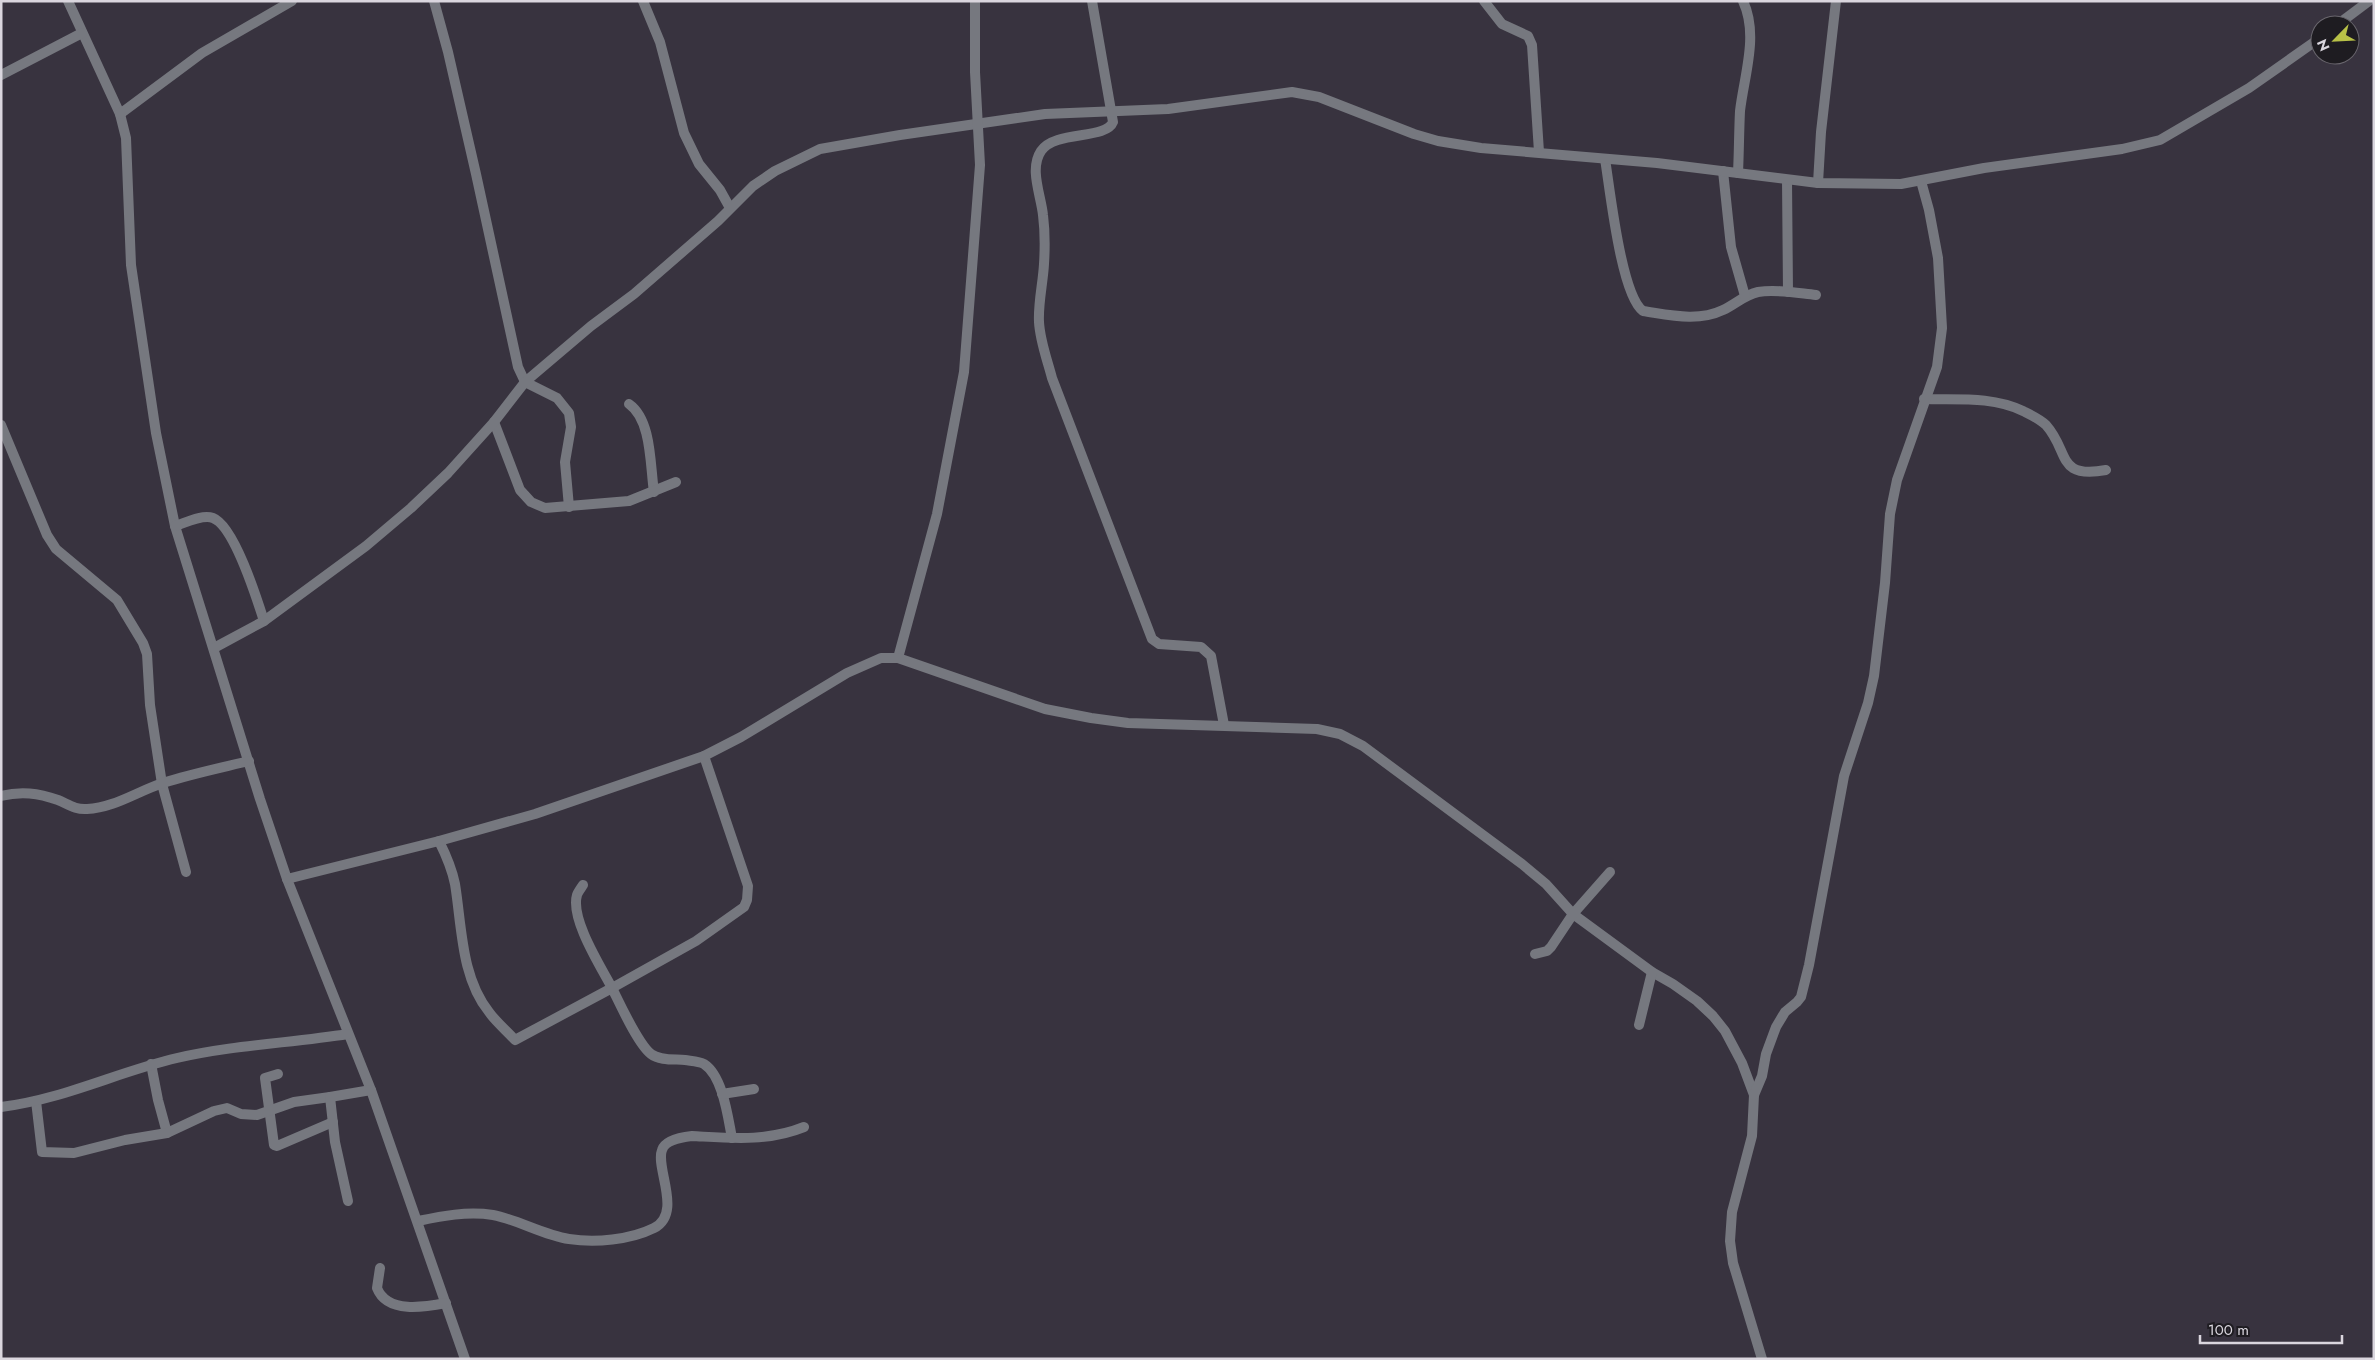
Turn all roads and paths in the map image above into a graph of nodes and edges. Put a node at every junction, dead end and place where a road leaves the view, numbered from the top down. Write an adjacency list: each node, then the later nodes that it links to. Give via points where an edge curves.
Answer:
1 (68, 1): 12 (street)
2 (292, 1): 16 (street, via 202,53)
3 (434, 1): 29 (street, via 518,367)
4 (643, 1): 25 (street, via 660,42 684,133 699,164)
5 (974, 1): 17 (street)
6 (1092, 1): 15 (street)
7 (1484, 1): 18 (street, via 1502,24 1528,36 1532,45)
8 (1742, 1): 21 (street, via 1747,10 1750,47 1740,113)
9 (1836, 1): 24 (street)
10 (2369, 1): 11 (street)
11 (2350, 15)
12 (82, 32): 14 (street); 16 (street)
13 (2310, 45): 23 (street, via 2249,88 2160,140)
14 (1, 75)
15 (1112, 112): 17 (street, via 1045,114); 18 (street, via 1168,109 1292,92 1319,97 1438,141); 42 (street, via 1113,122 1107,129 1054,141 1041,151 1037,161 1036,177 1043,216 1044,263 1039,321 1043,346 1152,639 1159,644 1201,647 1211,656)
16 (120, 114): 38 (street, via 128,149 131,265 137,311 162,469)
17 (979, 124): 25 (street, via 820,149 775,171); 41 (street, via 980,165 964,372 937,514)
18 (1539, 152): 19 (street)
19 (1604, 159): 20 (street); 28 (street, via 1624,271 1639,308 1682,317 1706,316 1732,306)
20 (1723, 171): 21 (street); 28 (street, via 1731,247)
21 (1738, 173): 22 (street)
22 (1787, 180): 24 (street); 26 (street)
23 (1921, 181): 24 (street, via 1864,185); 30 (street, via 1938,258 1942,328 1937,367)
24 (1818, 183)
25 (730, 208): 29 (street, via 634,294)
26 (1788, 292): 27 (street); 28 (street, via 1759,292)
27 (1816, 295)
28 (1745, 296)
29 (525, 382): 32 (street); 37 (street, via 557,398 569,413 571,427 565,462)
30 (1924, 399): 34 (street, via 1980,400 2009,405 2046,425 2064,458 2077,471); 63 (street, via 1897,480 1890,514 1874,676 1844,776 1809,965 1801,996 1776,1027)
31 (629, 404): 36 (street, via 638,410 644,422)
32 (494, 422): 37 (street, via 524,496 545,508); 39 (street, via 411,508 366,546)
33 (1, 426): 45 (street, via 56,549 117,600 143,643)
34 (2106, 470)
35 (676, 482): 36 (street)
36 (654, 492): 37 (street, via 629,501)
37 (569, 507)
38 (175, 526): 39 (street, via 199,518 212,518 224,527 240,555); 40 (street)
39 (264, 621): 40 (street)
40 (214, 648): 44 (street)
41 (898, 658): 42 (street, via 1045,709 1128,723); 43 (street, via 881,658 847,673 741,738)
42 (1224, 725): 52 (street, via 1318,728 1340,734 1362,746 1522,864 1546,884)
43 (704, 756): 47 (street, via 535,814); 55 (street, via 748,886 747,900 732,917 696,941)
44 (249, 761): 45 (street); 50 (street)
45 (162, 784): 46 (street, via 121,801 87,809 73,808 34,793 16,792); 48 (street)
46 (1, 796)
47 (439, 841): 50 (street); 55 (street, via 455,883 462,940 475,988 488,1012 515,1040)
48 (186, 872)
49 (1610, 872): 52 (street)
50 (287, 878): 57 (street)
51 (583, 885): 55 (street, via 577,895 577,913)
52 (1573, 914): 53 (street, via 1551,947); 54 (street)
53 (1535, 954)
54 (1652, 972): 56 (street); 63 (street, via 1674,984 1713,1016 1742,1063)
55 (612, 988): 62 (street, via 632,1027 651,1054 704,1064)
56 (1639, 1025)
57 (348, 1034): 58 (street, via 214,1051); 61 (street)
58 (151, 1064): 65 (street, via 63,1095); 70 (street)
59 (278, 1074): 67 (street, via 266,1078)
60 (754, 1089): 62 (street)
61 (371, 1090): 64 (street); 73 (street)
62 (722, 1094): 71 (street)
63 (1754, 1094): 77 (street, via 1752,1136 1732,1212 1730,1241 1733,1263)
64 (330, 1097): 67 (street); 68 (street)
65 (36, 1101): 66 (street); 70 (street, via 43,1153 74,1153)
66 (1, 1107)
67 (270, 1109): 68 (street, via 272,1140 277,1146); 70 (street, via 257,1115 241,1114 227,1108)
68 (333, 1122): 72 (street)
69 (804, 1127): 71 (street, via 770,1137)
70 (167, 1133)
71 (732, 1138): 73 (street, via 682,1137 665,1145 661,1156 666,1184 663,1221 655,1228 623,1238 568,1239 491,1215 458,1214)
72 (348, 1201)
73 (418, 1221): 75 (street)
74 (380, 1268): 75 (street, via 376,1288 386,1300 422,1308)
75 (446, 1303): 76 (street)
76 (465, 1359)
77 (1762, 1359)

